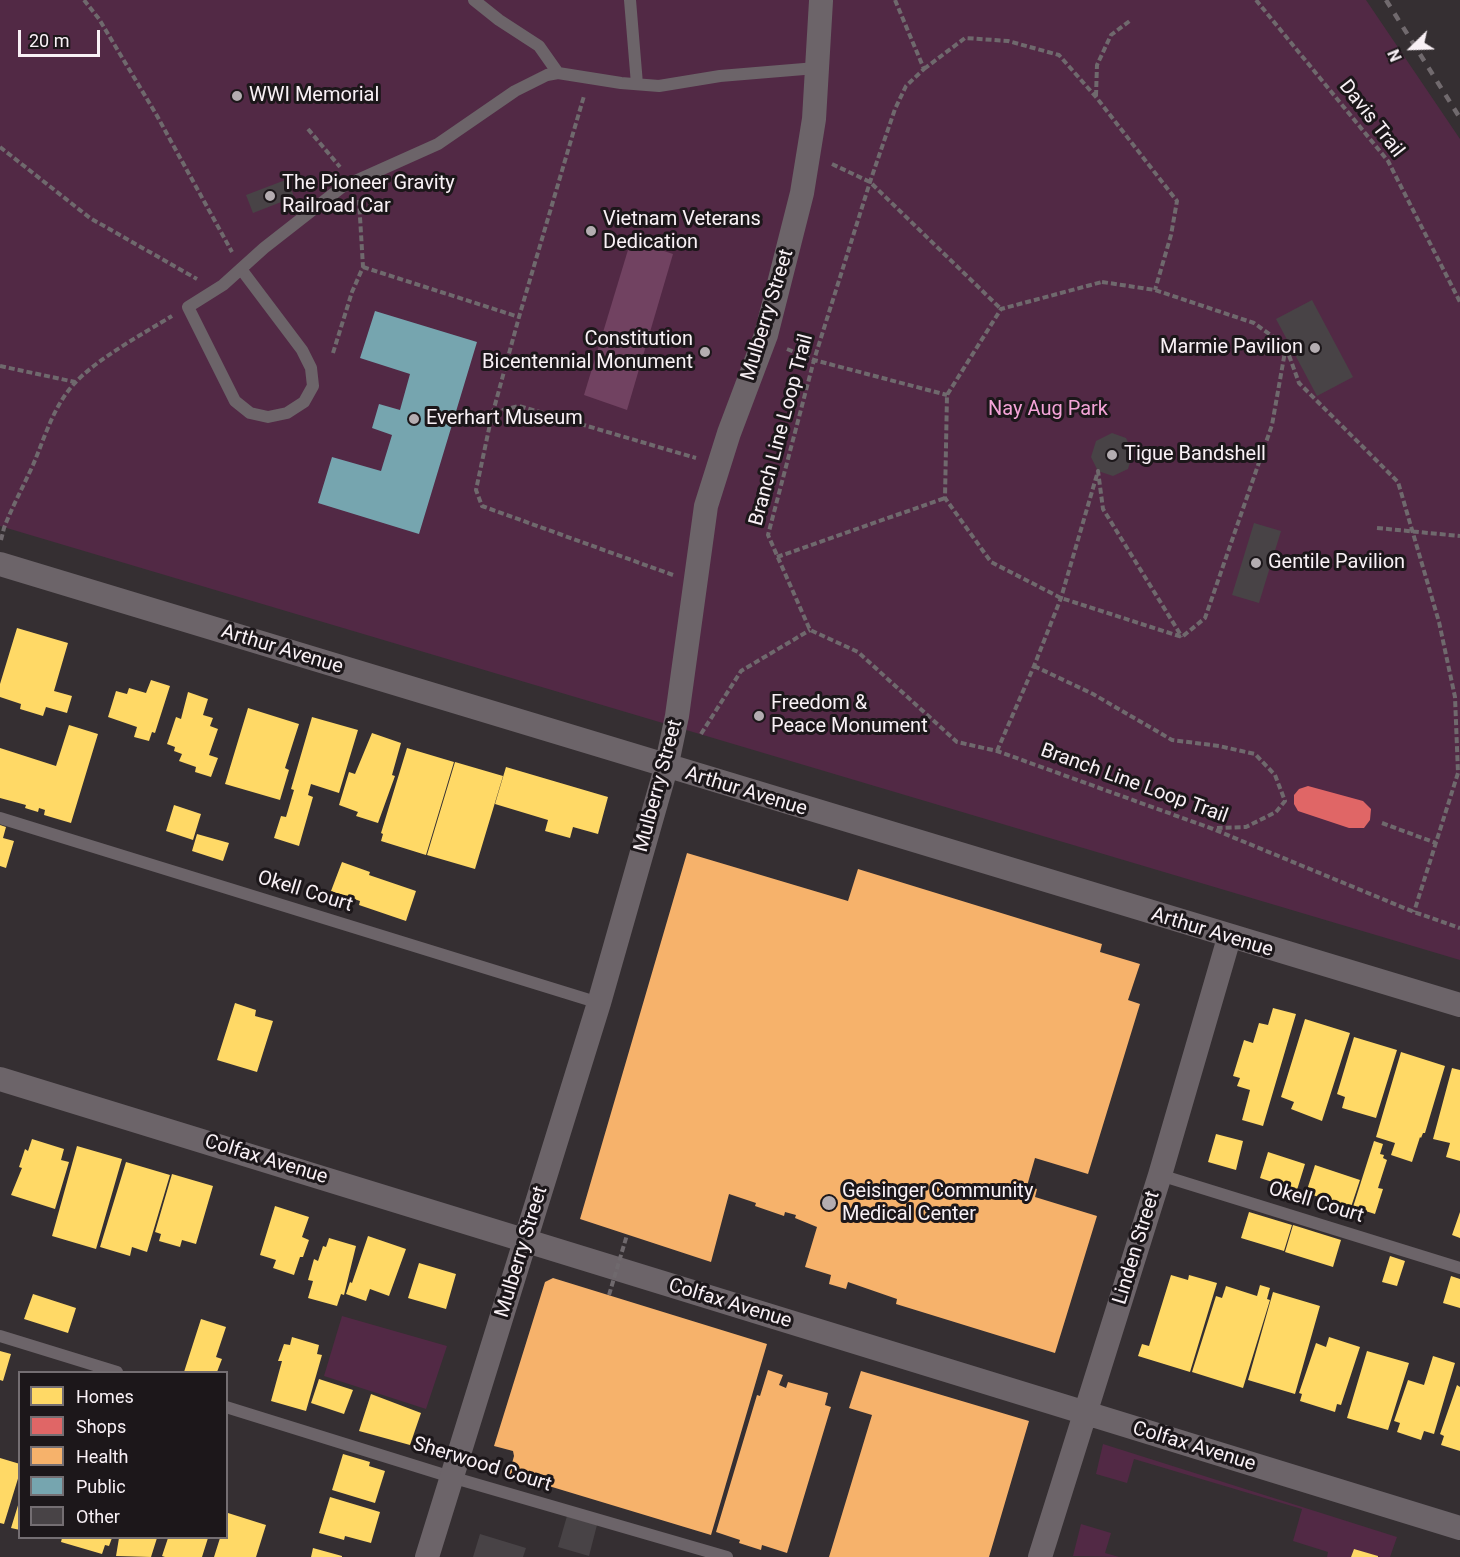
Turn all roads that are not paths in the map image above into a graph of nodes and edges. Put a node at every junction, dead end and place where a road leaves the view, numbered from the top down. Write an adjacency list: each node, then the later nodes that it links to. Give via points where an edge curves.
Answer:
1 (474, 0): 5 (lane, via 539,46)
2 (630, 0): 6 (lane)
3 (821, 1): 4 (street, Mulberry Street)
4 (816, 68): 6 (lane, via 720,76 660,86); 9 (street, Mulberry Street, via 814,119 802,193 764,340 706,506)
5 (558, 73): 6 (lane); 7 (lane, via 515,92 438,144 355,180 291,225)
6 (637, 84)
7 (241, 269): 7 (lane, via 302,350 311,368 314,386 303,402 287,413 268,417 250,413 235,401 188,307)
8 (0, 564): 9 (street, Arthur Avenue)
9 (671, 770): 11 (street, Arthur Avenue); 13 (street, Mulberry Street)
10 (0, 818): 13 (lane, Okell Court)
11 (1229, 938): 12 (street, Arthur Avenue); 15 (street, Linden Street)
12 (1451, 1002)
13 (599, 1003): 16 (street, Mulberry Street)
14 (0, 1079): 16 (street, Colfax Avenue)
15 (1160, 1175): 17 (lane, Okell Court); 21 (street, Linden Street)
16 (526, 1241): 21 (street, Colfax Avenue); 22 (street, Mulberry Street)
17 (1460, 1268)
18 (0, 1336): 19 (lane)
19 (114, 1371)
20 (228, 1408): 22 (lane, Sherwood Court)
21 (1085, 1414): 23 (street, Colfax Avenue); 26 (street, Linden Street)
22 (451, 1477): 24 (street, Mulberry Street); 25 (lane, Sherwood Court)
23 (1460, 1528)
24 (427, 1557)
25 (727, 1557)
26 (1040, 1557)

